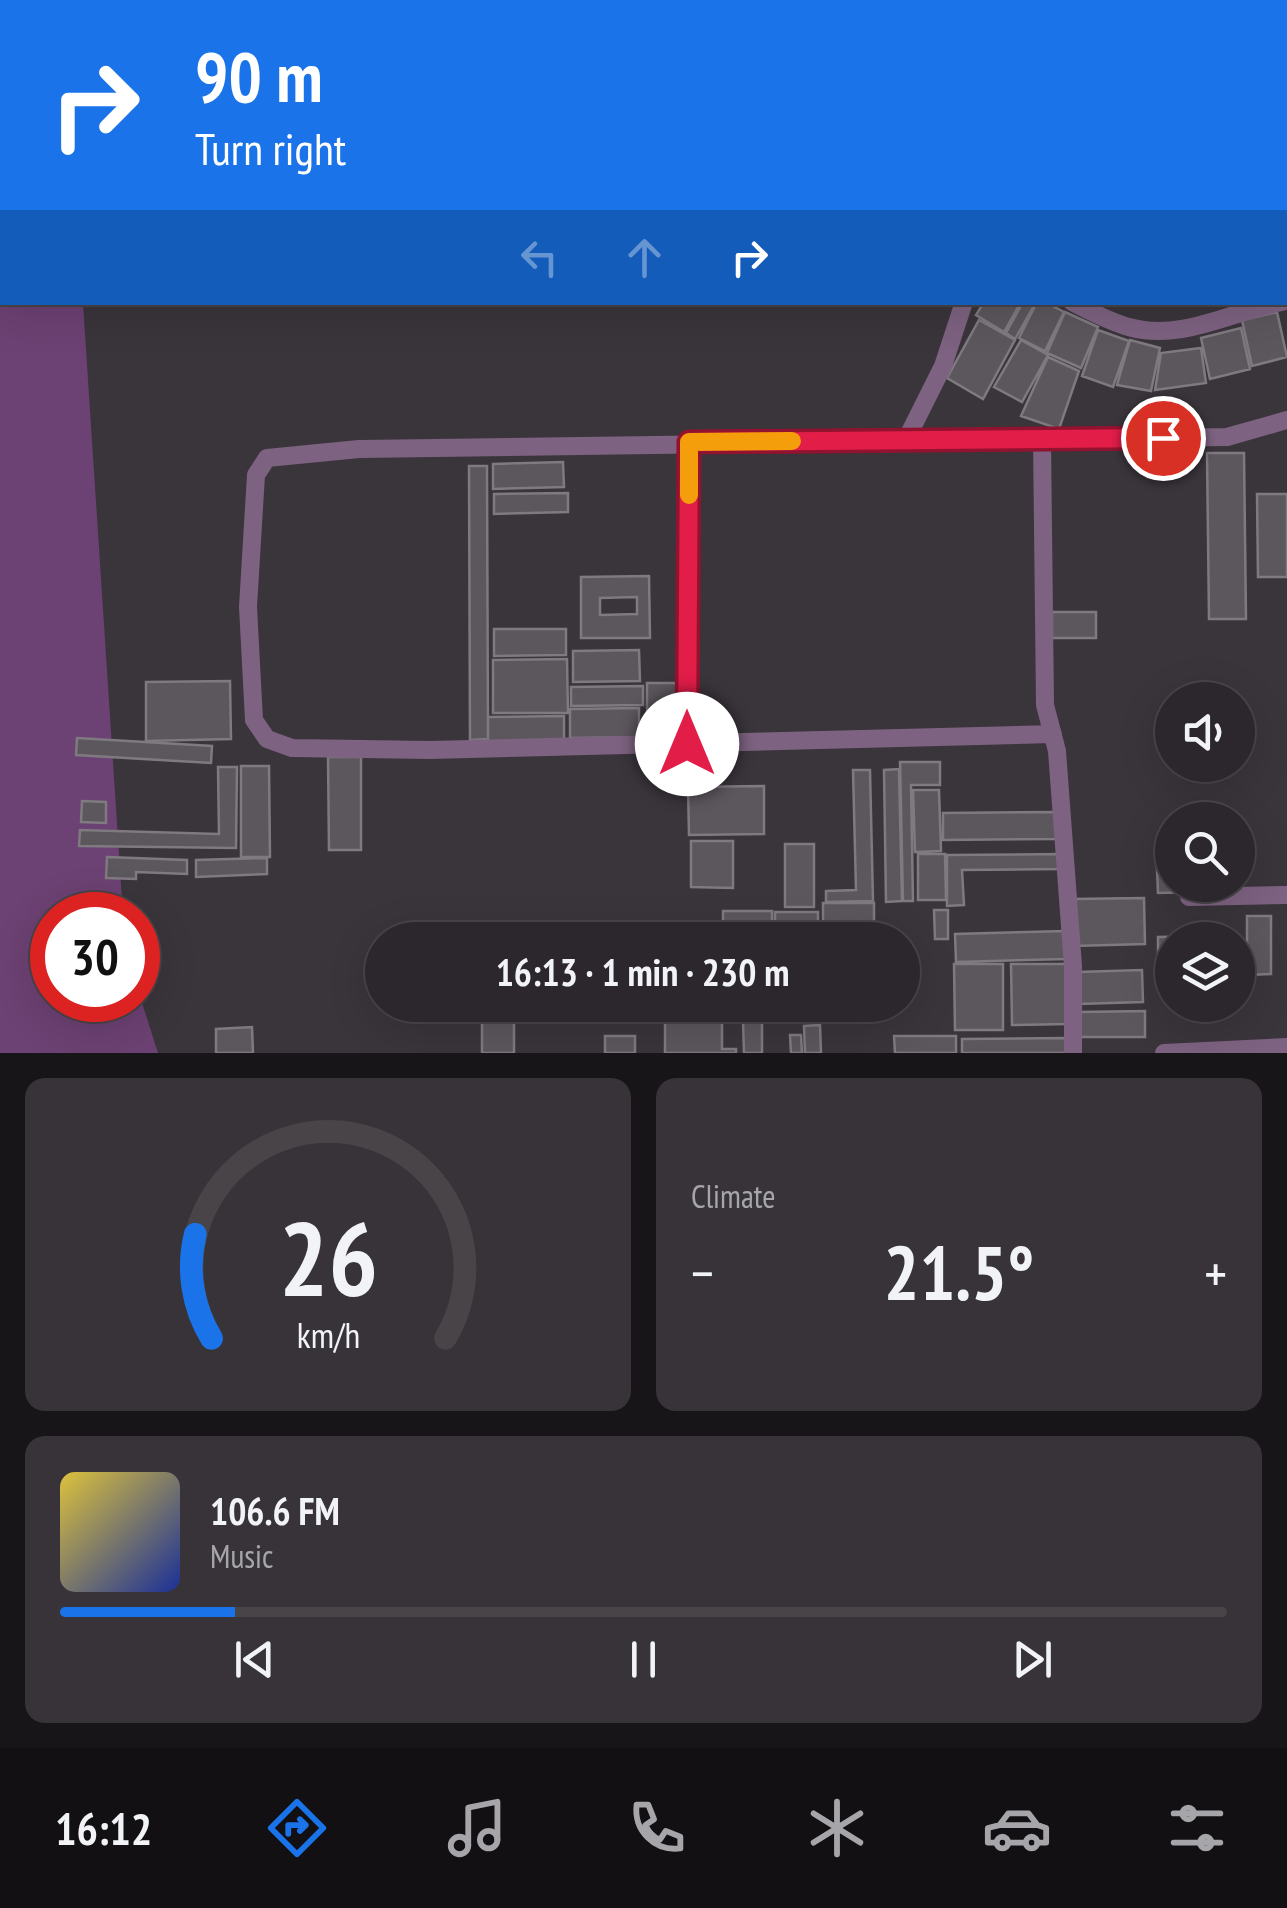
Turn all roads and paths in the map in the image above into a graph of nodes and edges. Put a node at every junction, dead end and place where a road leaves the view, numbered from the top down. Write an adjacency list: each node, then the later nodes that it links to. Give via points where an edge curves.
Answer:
1 (963, 305): 5 (street, via 943,366)
2 (1079, 305): 3 (street, via 1157,332)
3 (1274, 305)
4 (1287, 420): 6 (street, via 1228,437)
5 (906, 440): 6 (street); 7 (street)
6 (1042, 440): 8 (street, via 1045,705)
7 (689, 442): 9 (street); 9 (street, via 359,449 267,458 256,475 248,607 254,720 267,739 292,748)
8 (1053, 734): 9 (street); 13 (street)
9 (687, 744)
10 (1287, 895): 11 (street)
11 (1255, 896)
12 (1287, 1047): 14 (street)
13 (1074, 1053)
14 (1164, 1053)

